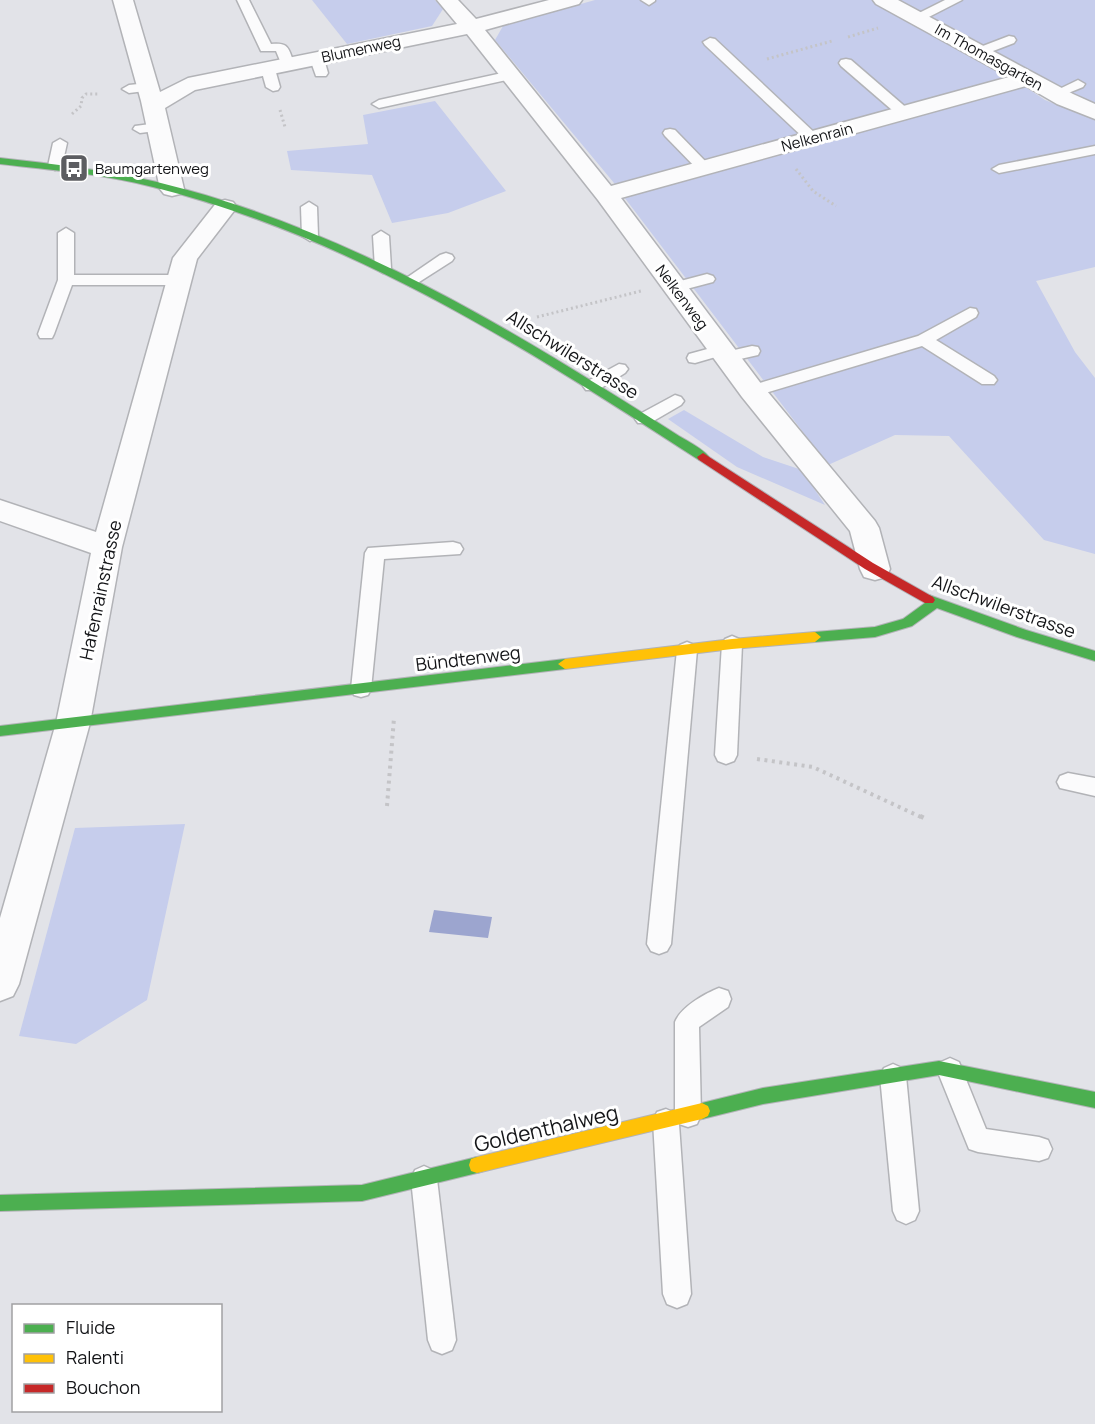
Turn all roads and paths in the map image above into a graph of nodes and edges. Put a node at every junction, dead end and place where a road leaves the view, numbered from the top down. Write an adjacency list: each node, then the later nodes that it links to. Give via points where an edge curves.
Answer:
1 (123, 0): 18 (street)
2 (243, 0): 13 (lane, via 266,48 281,47)
3 (447, 0): 8 (street, Nelkenweg)
4 (573, 0): 8 (street, Blumenweg)
5 (884, 0): 7 (street, Im Thomasgarten)
6 (956, 0): 7 (lane)
7 (916, 18): 11 (street, Im Thomasgarten)
8 (473, 29): 13 (street, Blumenweg); 14 (street, Nelkenweg)
9 (1010, 40): 11 (lane)
10 (710, 42): 25 (lane)
11 (980, 52): 15 (street, Im Thomasgarten)
12 (846, 63): 22 (lane)
13 (276, 73): 18 (street, Blumenweg)
14 (511, 75): 20 (lane); 34 (street, Nelkenweg)
15 (1028, 78): 19 (street, Im Thomasgarten); 22 (street, Nelkenrain)
16 (1078, 84): 19 (lane)
17 (98, 94): 23 (path, via 86,94)
18 (143, 94): 33 (street, via 149,128)
19 (1056, 94): 21 (street, Im Thomasgarten)
20 (379, 104)
21 (1095, 112)
22 (904, 113): 25 (street, Nelkenrain)
23 (72, 114)
24 (670, 133): 31 (lane)
25 (812, 138): 27 (street, Nelkenrain)
26 (60, 143): 30 (lane)
27 (774, 149): 31 (street, Nelkenrain); 35 (path, via 818,196)
28 (1095, 150): 32 (lane)
29 (0, 161): 30 (street, Allschwilerstrasse)
30 (56, 166): 33 (street, Allschwilerstrasse)
31 (704, 168): 34 (street, Nelkenrain)
32 (999, 169)
33 (172, 189): 36 (street, Allschwilerstrasse)
34 (606, 195): 47 (street, Nelkenweg)
35 (836, 206)
36 (225, 207): 39 (street, Allschwilerstrasse); 45 (street, Hafenrainstrasse, via 185,258)
37 (309, 207): 39 (lane)
38 (66, 233): 44 (lane)
39 (310, 236): 42 (street, Allschwilerstrasse)
40 (381, 236): 42 (lane)
41 (446, 258): 46 (lane)
42 (383, 268): 46 (street, Allschwilerstrasse)
43 (707, 279): 47 (lane)
44 (66, 280): 45 (lane); 50 (lane)
45 (180, 280): 62 (street, Hafenrainstrasse)
46 (410, 281): 57 (street, Allschwilerstrasse)
47 (674, 285): 48 (path); 53 (street, Nelkenweg)
48 (561, 311)
49 (970, 313): 51 (lane)
50 (46, 334)
51 (924, 340): 56 (lane); 58 (lane)
52 (752, 351): 53 (lane)
53 (724, 353): 54 (lane); 58 (street, Nelkenweg)
54 (695, 358)
55 (619, 369): 57 (lane)
56 (988, 380)
57 (592, 386): 60 (street, Allschwilerstrasse)
58 (752, 391): 64 (street, Nelkenweg, via 864,528)
59 (675, 401): 60 (lane)
60 (644, 419): 64 (street, Allschwilerstrasse)
61 (0, 510): 62 (street)
62 (107, 547): 71 (street, Hafenrainstrasse)
63 (453, 549): 70 (lane, via 375,553)
64 (875, 569): 65 (street, Allschwilerstrasse)
65 (933, 603): 66 (street, Bündtenweg, via 907,623 875,632); 68 (street, Allschwilerstrasse)
66 (732, 644): 67 (street, Bündtenweg); 73 (lane)
67 (687, 650): 69 (street, Bündtenweg); 78 (lane)
68 (1095, 656)
69 (396, 685): 70 (street, Bündtenweg); 76 (path)
70 (361, 689): 71 (street, Bündtenweg)
71 (73, 723): 72 (street, Bündtenweg); 79 (street, Hafenrainstrasse)
72 (0, 731)
73 (726, 755): 77 (path, via 813,767)
74 (1068, 782): 75 (lane)
75 (1095, 787)
76 (387, 806)
77 (926, 819)
78 (659, 944)
79 (0, 984)
80 (719, 999): 84 (lane, via 687,1022)
81 (950, 1070): 82 (street, Goldenthalweg, via 939,1068); 83 (street, Goldenthalweg); 85 (lane, via 978,1140)
82 (893, 1076): 84 (street, Goldenthalweg, via 763,1096); 88 (lane)
83 (1095, 1100)
84 (677, 1118): 86 (street, Goldenthalweg); 89 (lane)
85 (1039, 1149)
86 (424, 1179): 87 (street, Goldenthalweg, via 362,1193); 90 (lane)
87 (0, 1203)
88 (906, 1211)
89 (677, 1294)
90 (442, 1340)

